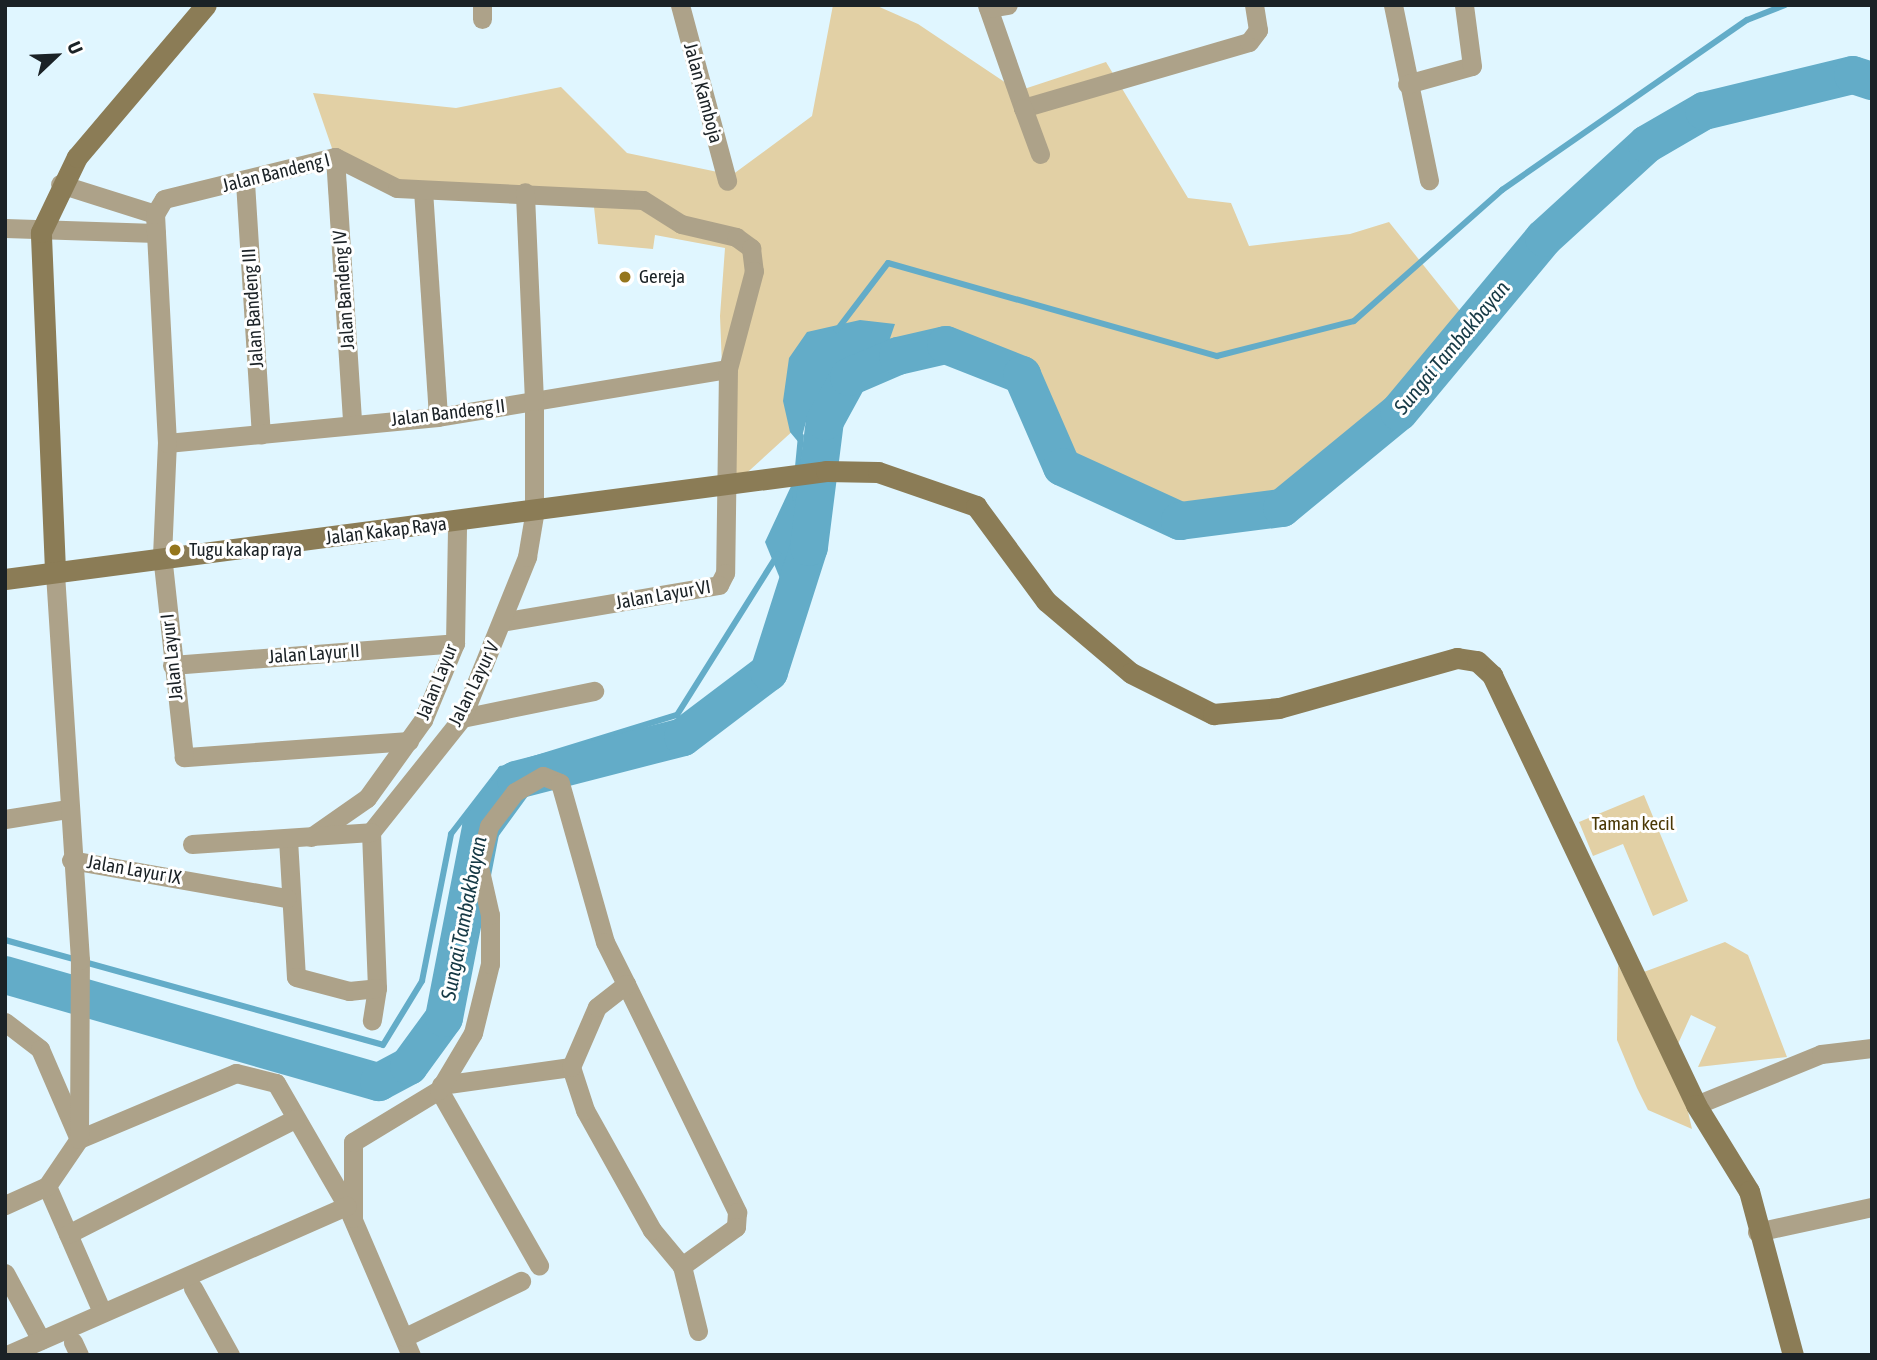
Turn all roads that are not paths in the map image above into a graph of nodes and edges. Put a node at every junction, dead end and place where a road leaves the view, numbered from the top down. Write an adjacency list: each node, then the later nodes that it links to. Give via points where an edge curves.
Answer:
1 (206, 5): 15 (street)
2 (680, 5): 13 (street, Jalan Kamboja)
3 (1008, 5): 7 (street)
4 (1254, 5): 9 (street, via 1258,30 1249,41)
5 (1393, 5): 8 (street)
6 (1464, 5): 8 (street, via 1472,66)
7 (988, 6): 9 (street)
8 (1407, 84): 12 (street)
9 (1023, 108): 10 (street)
10 (1040, 154)
11 (335, 157): 14 (street, Jalan Bandeng I); 16 (street, Jalan Bandeng I, via 397,188); 24 (street, Jalan Bandeng IV)
12 (1429, 180)
13 (727, 181)
14 (245, 182): 18 (street, Jalan Bandeng I, via 164,199); 25 (street, Jalan Bandeng III)
15 (60, 184): 18 (street); 20 (street)
16 (423, 190): 17 (street, Jalan Bandeng I); 23 (street)
17 (525, 192): 21 (street, Jalan Bandeng I, via 643,200 681,224 746,243 755,255 754,271); 22 (street, Jalan Layur V)
18 (156, 224): 20 (street); 26 (street)
19 (5, 228): 20 (street)
20 (41, 232): 31 (street)
21 (728, 369): 22 (street, Jalan Bandeng II); 27 (street, Jalan Bandeng I)
22 (534, 401): 23 (street, Jalan Bandeng II); 28 (street, Jalan Layur V)
23 (438, 417): 24 (street, Jalan Bandeng II)
24 (352, 423): 25 (street, Jalan Bandeng II)
25 (261, 434): 26 (street, Jalan Bandeng II)
26 (167, 443): 30 (street)
27 (724, 484): 28 (street, Jalan Kakap Raya); 33 (street, Jalan Layur VI, via 725,573 719,585); 54 (street, Jalan Kakap Raya, via 826,471 916,480 976,506 1046,601 1131,673 1213,714 1279,708 1457,658 1477,661 1492,675)
28 (534, 514): 29 (street, Jalan Kakap Raya); 33 (street, Jalan Layur V)
29 (457, 523): 30 (street, Jalan Kakap Raya); 34 (street, Jalan Layur)
30 (162, 556): 31 (street, Jalan Kakap Raya); 35 (street, Jalan Layur I)
31 (55, 570): 32 (street, Jalan Kakap Raya); 39 (street)
32 (5, 579)
33 (506, 621): 37 (street, Jalan Layur V)
34 (455, 643): 35 (street, Jalan Layur II); 38 (street, Jalan Layur)
35 (172, 665): 38 (street, Jalan Layur I, via 184,757)
36 (594, 691): 37 (street)
37 (462, 718): 41 (street, Jalan Layur V)
38 (409, 741): 42 (street, Jalan Layur, via 367,798)
39 (68, 809): 40 (street); 45 (street)
40 (5, 819)
41 (372, 832): 42 (street); 48 (street)
42 (311, 837): 43 (street)
43 (288, 839): 44 (street); 46 (street)
44 (192, 844)
45 (71, 860): 46 (street, Jalan Layur IX); 56 (street, via 80,960)
46 (287, 898): 48 (street, via 294,970 301,982)
47 (626, 984): 52 (street, via 597,1007); 53 (street, via 595,917 560,783 543,776 515,792 489,826 479,866 490,915 490,964 473,1033); 64 (street, via 737,1212 736,1227)
48 (377, 988): 49 (street)
49 (372, 1021)
50 (5, 1022): 56 (street, via 40,1049)
51 (1872, 1048): 54 (street, via 1821,1054)
52 (571, 1067): 53 (street); 64 (street, via 585,1110 632,1194)
53 (440, 1088): 60 (street, via 354,1142); 63 (street)
54 (1696, 1105): 61 (street, Jalan Kakap Raya, via 1749,1191)
55 (295, 1119): 56 (street, via 276,1083 247,1071); 60 (street); 62 (street)
56 (79, 1139): 57 (street)
57 (47, 1186): 58 (street); 62 (street)
58 (5, 1205)
59 (1872, 1207): 61 (street)
60 (350, 1212): 68 (street); 71 (street)
61 (1757, 1232): 74 (street, Jalan Kakap Raya)
62 (68, 1234): 68 (street)
63 (539, 1265)
64 (682, 1266): 69 (street)
65 (5, 1273): 70 (street)
66 (521, 1280): 71 (street)
67 (193, 1288): 73 (street)
68 (102, 1312): 70 (street)
69 (698, 1331)
70 (41, 1340): 72 (street)
71 (408, 1346)
72 (7, 1355)
73 (230, 1355)
74 (1793, 1355)

